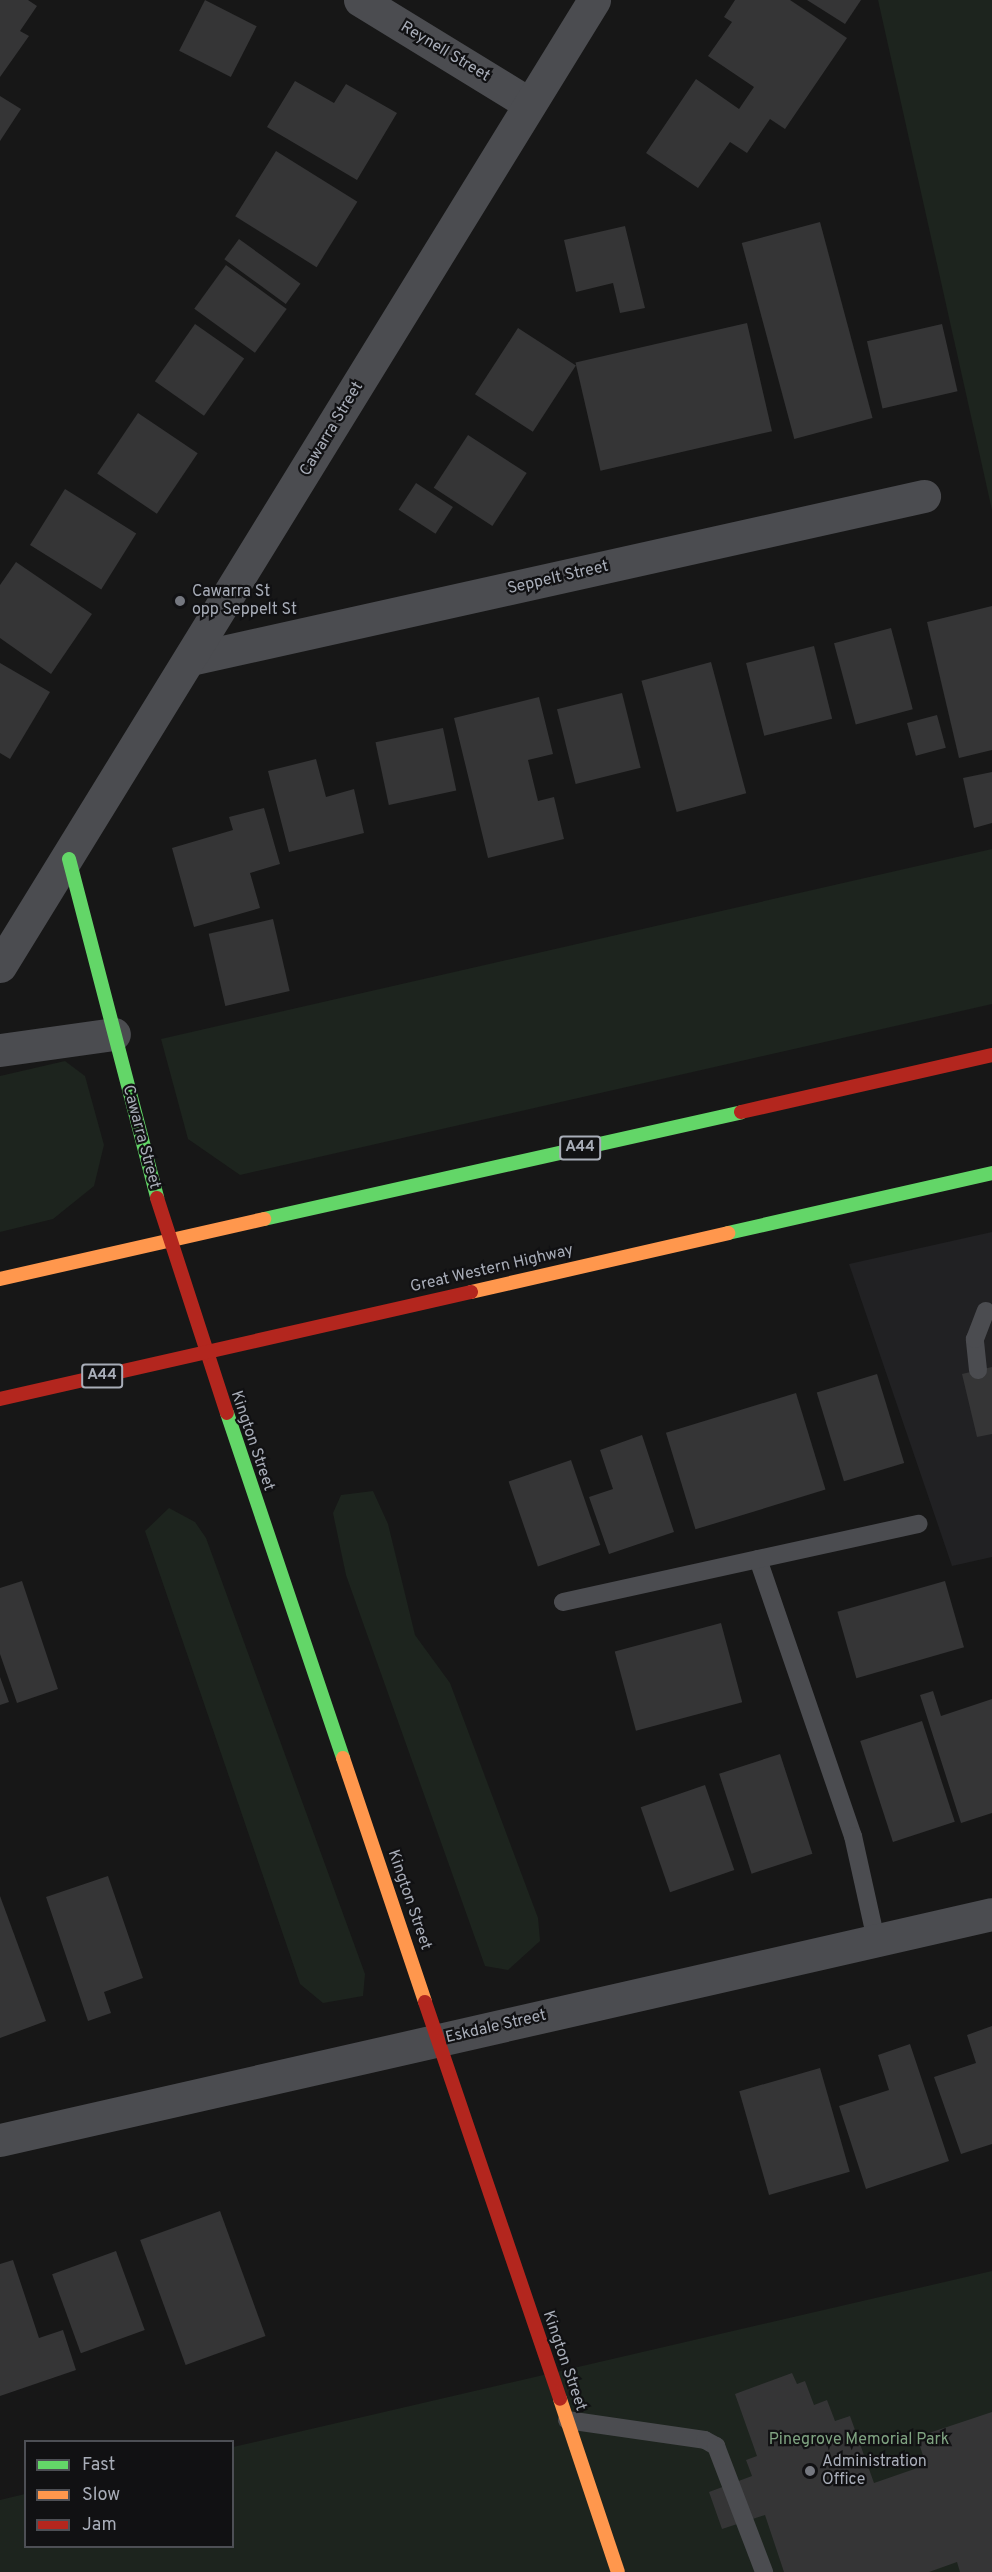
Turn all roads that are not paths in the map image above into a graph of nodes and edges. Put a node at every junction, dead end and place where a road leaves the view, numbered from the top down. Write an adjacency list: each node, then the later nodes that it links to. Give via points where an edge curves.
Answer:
1 (360, 0): 3 (street, Reynell Street)
2 (594, 0): 3 (street, Cawarra Street)
3 (530, 104): 5 (street, Cawarra Street)
4 (924, 496): 5 (street, Seppelt Street)
5 (191, 659): 6 (street, Cawarra Street)
6 (69, 859): 7 (street, Cawarra Street); 8 (main road, Cawarra Street)
7 (0, 966)
8 (114, 1034): 9 (street); 12 (main road, Cawarra Street)
9 (0, 1050)
10 (992, 1055): 12 (main road, A44)
11 (992, 1173): 15 (main road, Great Western Highway / A44)
12 (168, 1240): 13 (main road, A44); 15 (main road, Kington Street)
13 (0, 1279)
14 (986, 1311): 16 (lane, via 975,1339)
15 (205, 1353): 17 (main road, Great Western Highway / A44); 23 (main road, Kington Street)
16 (978, 1370)
17 (0, 1400)
18 (919, 1524): 19 (lane)
19 (758, 1559): 20 (lane); 22 (lane, via 853,1836)
20 (563, 1602)
21 (992, 1914): 22 (street, Eskdale Street)
22 (876, 1940): 23 (street, Eskdale Street)
23 (439, 2039): 24 (street, Eskdale Street); 25 (main road, Kington Street)
24 (0, 2140)
25 (567, 2420): 26 (main road, Kington Street); 27 (lane, via 705,2440 716,2446)
26 (618, 2572)
27 (764, 2572)

